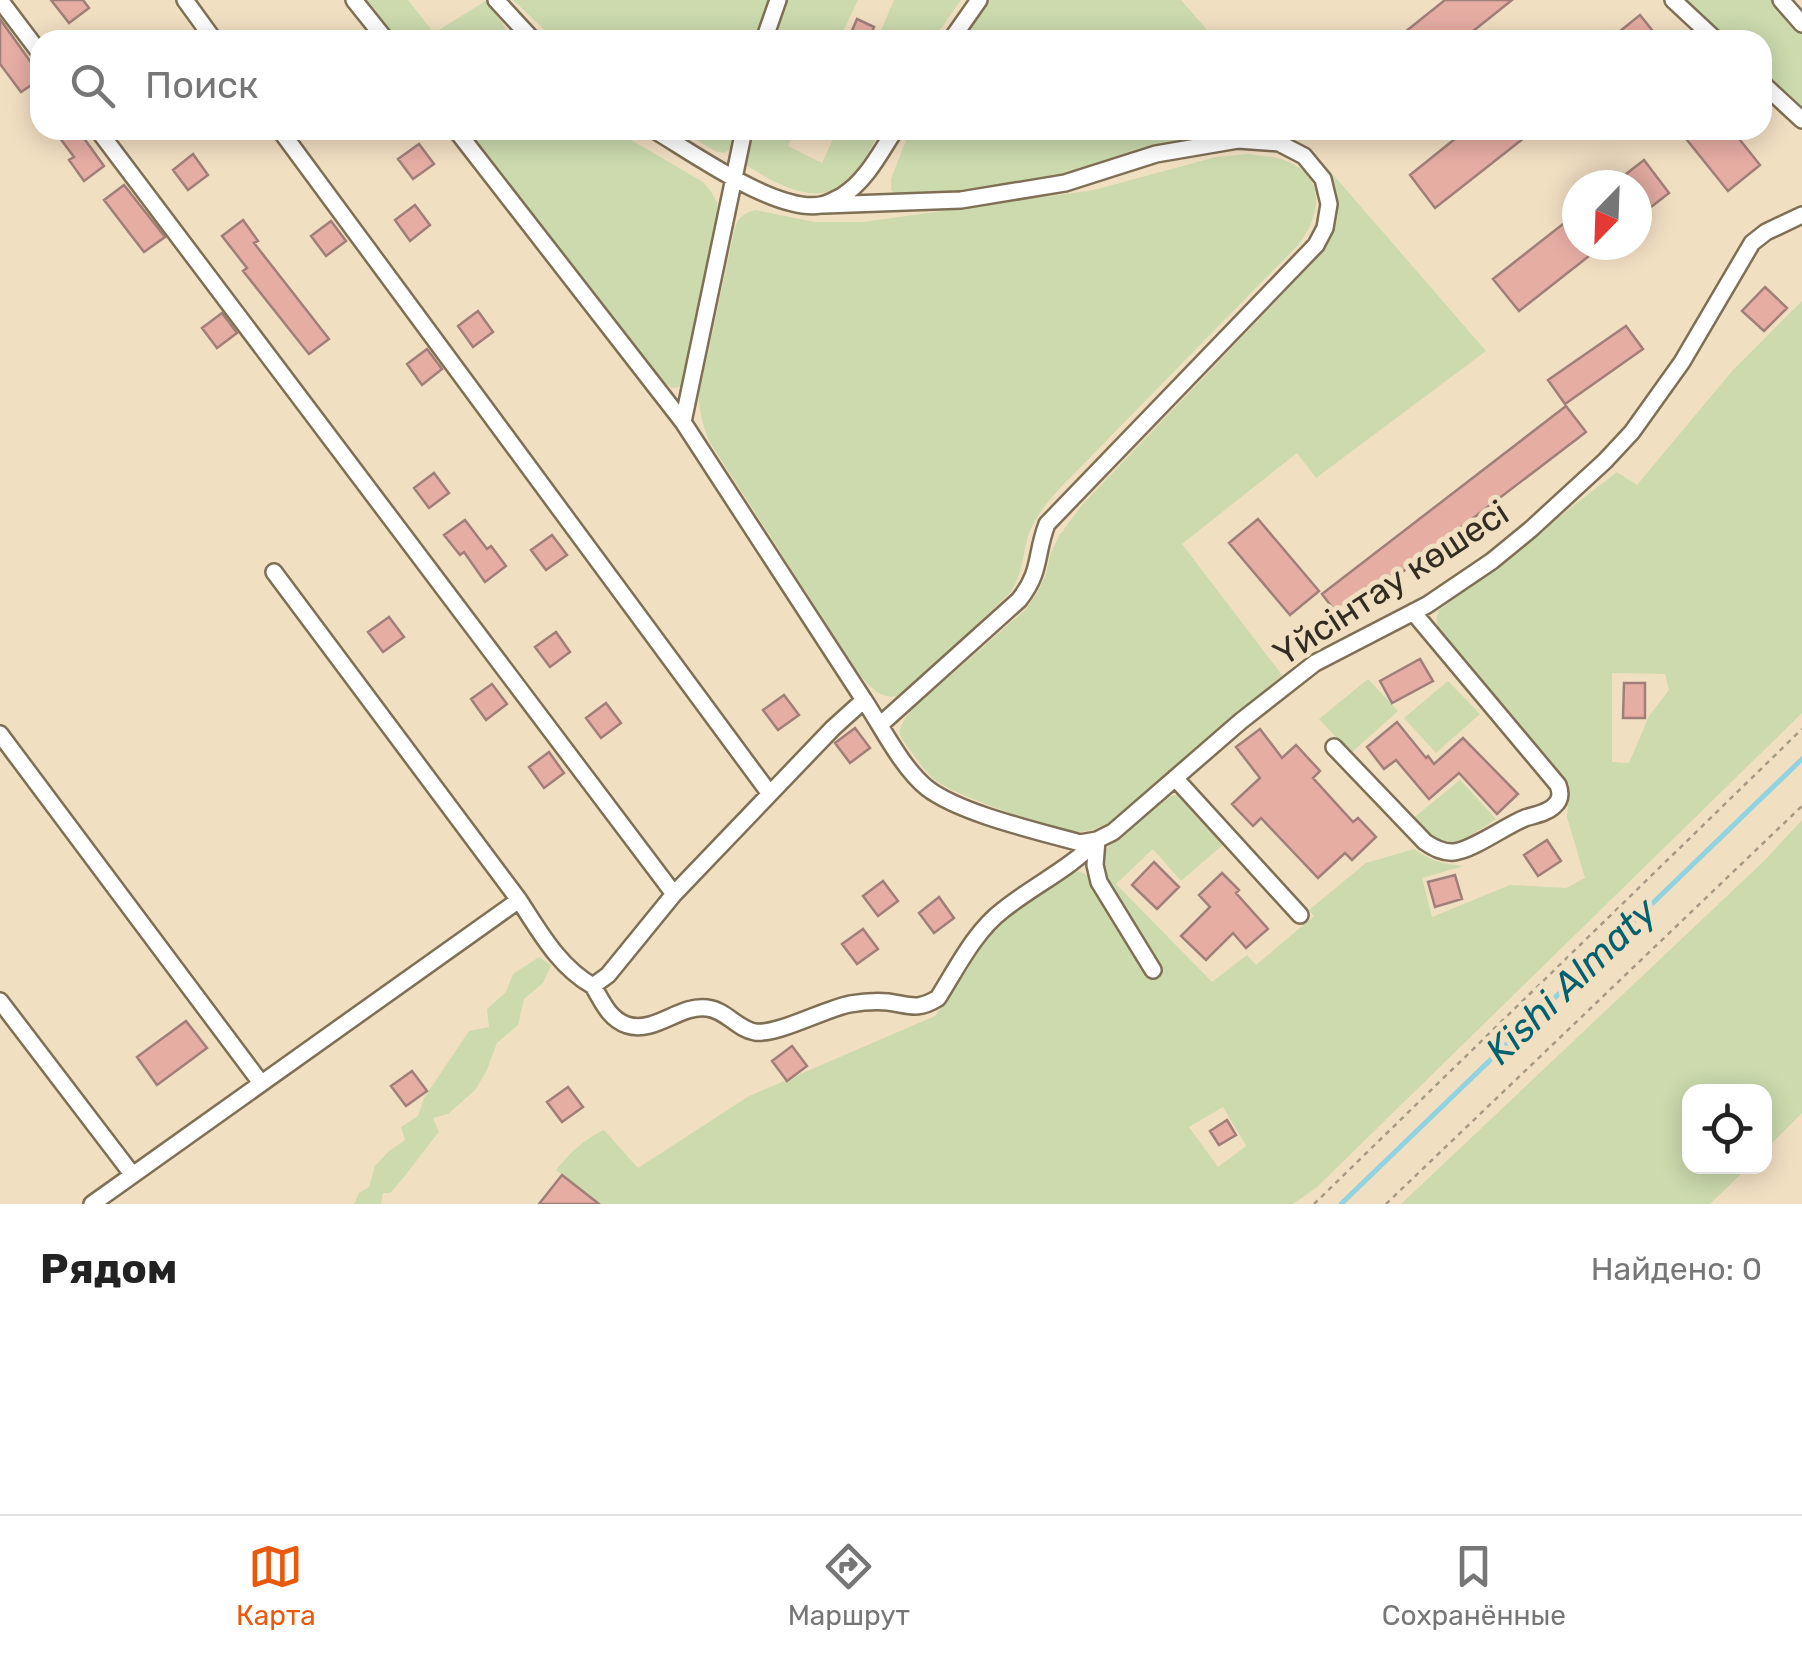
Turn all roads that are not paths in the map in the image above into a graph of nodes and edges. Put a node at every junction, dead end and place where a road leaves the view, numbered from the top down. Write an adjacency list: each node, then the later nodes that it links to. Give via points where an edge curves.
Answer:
1 (0, 0): 16 (street)
2 (184, 0): 10 (street)
3 (354, 0): 11 (street)
4 (496, 0): 12 (street)
5 (778, 0): 13 (street)
6 (979, 0): 14 (street)
7 (1673, 0): 15 (street)
8 (1781, 0): 9 (street)
9 (1802, 24)
10 (206, 30)
11 (378, 30)
12 (524, 30)
13 (768, 30)
14 (958, 30)
15 (1705, 30)
16 (30, 40)
17 (1772, 92): 18 (street)
18 (1802, 120)
19 (106, 140): 38 (street)
20 (287, 140): 36 (street)
21 (464, 140): 28 (street)
22 (671, 140): 25 (street)
23 (742, 140): 25 (street)
24 (888, 140): 26 (street, via 866,174)
25 (734, 177): 26 (street, via 781,200); 28 (street)
26 (824, 205): 32 (street, via 962,200 1066,183 1156,154 1238,140 1278,143 1304,156 1324,178 1329,204 1316,245 1048,524 1038,566 1019,600)
27 (1802, 215): 30 (street, Үйсінтау көшесі, via 1752,243 1682,362 1605,462 1492,561)
28 (683, 422): 31 (street)
29 (274, 572): 39 (street)
30 (1413, 612): 34 (street, via 1558,784 1560,798 1546,811 1447,852 1425,842); 35 (street, Үйсінтау көшесі, via 1315,663)
31 (864, 700): 32 (street); 36 (street)
32 (880, 726): 37 (street, via 908,768 956,804 1080,843)
33 (0, 734): 44 (street)
34 (1334, 747)
35 (1175, 778): 37 (street, Үйсінтау көшесі); 40 (street)
36 (770, 794): 38 (street)
37 (1096, 840): 41 (street, via 1099,882); 42 (street, Үйсінтау көшесі, via 1000,911 928,1004 853,1003 768,1032 752,1032 706,1008 631,1027 608,1011)
38 (674, 894): 42 (street)
39 (519, 900): 42 (street, via 551,948); 44 (street)
40 (1300, 915)
41 (1153, 970)
42 (593, 986)
43 (0, 1001): 45 (street)
44 (262, 1083): 45 (street)
45 (132, 1174): 46 (street)
46 (92, 1204)

